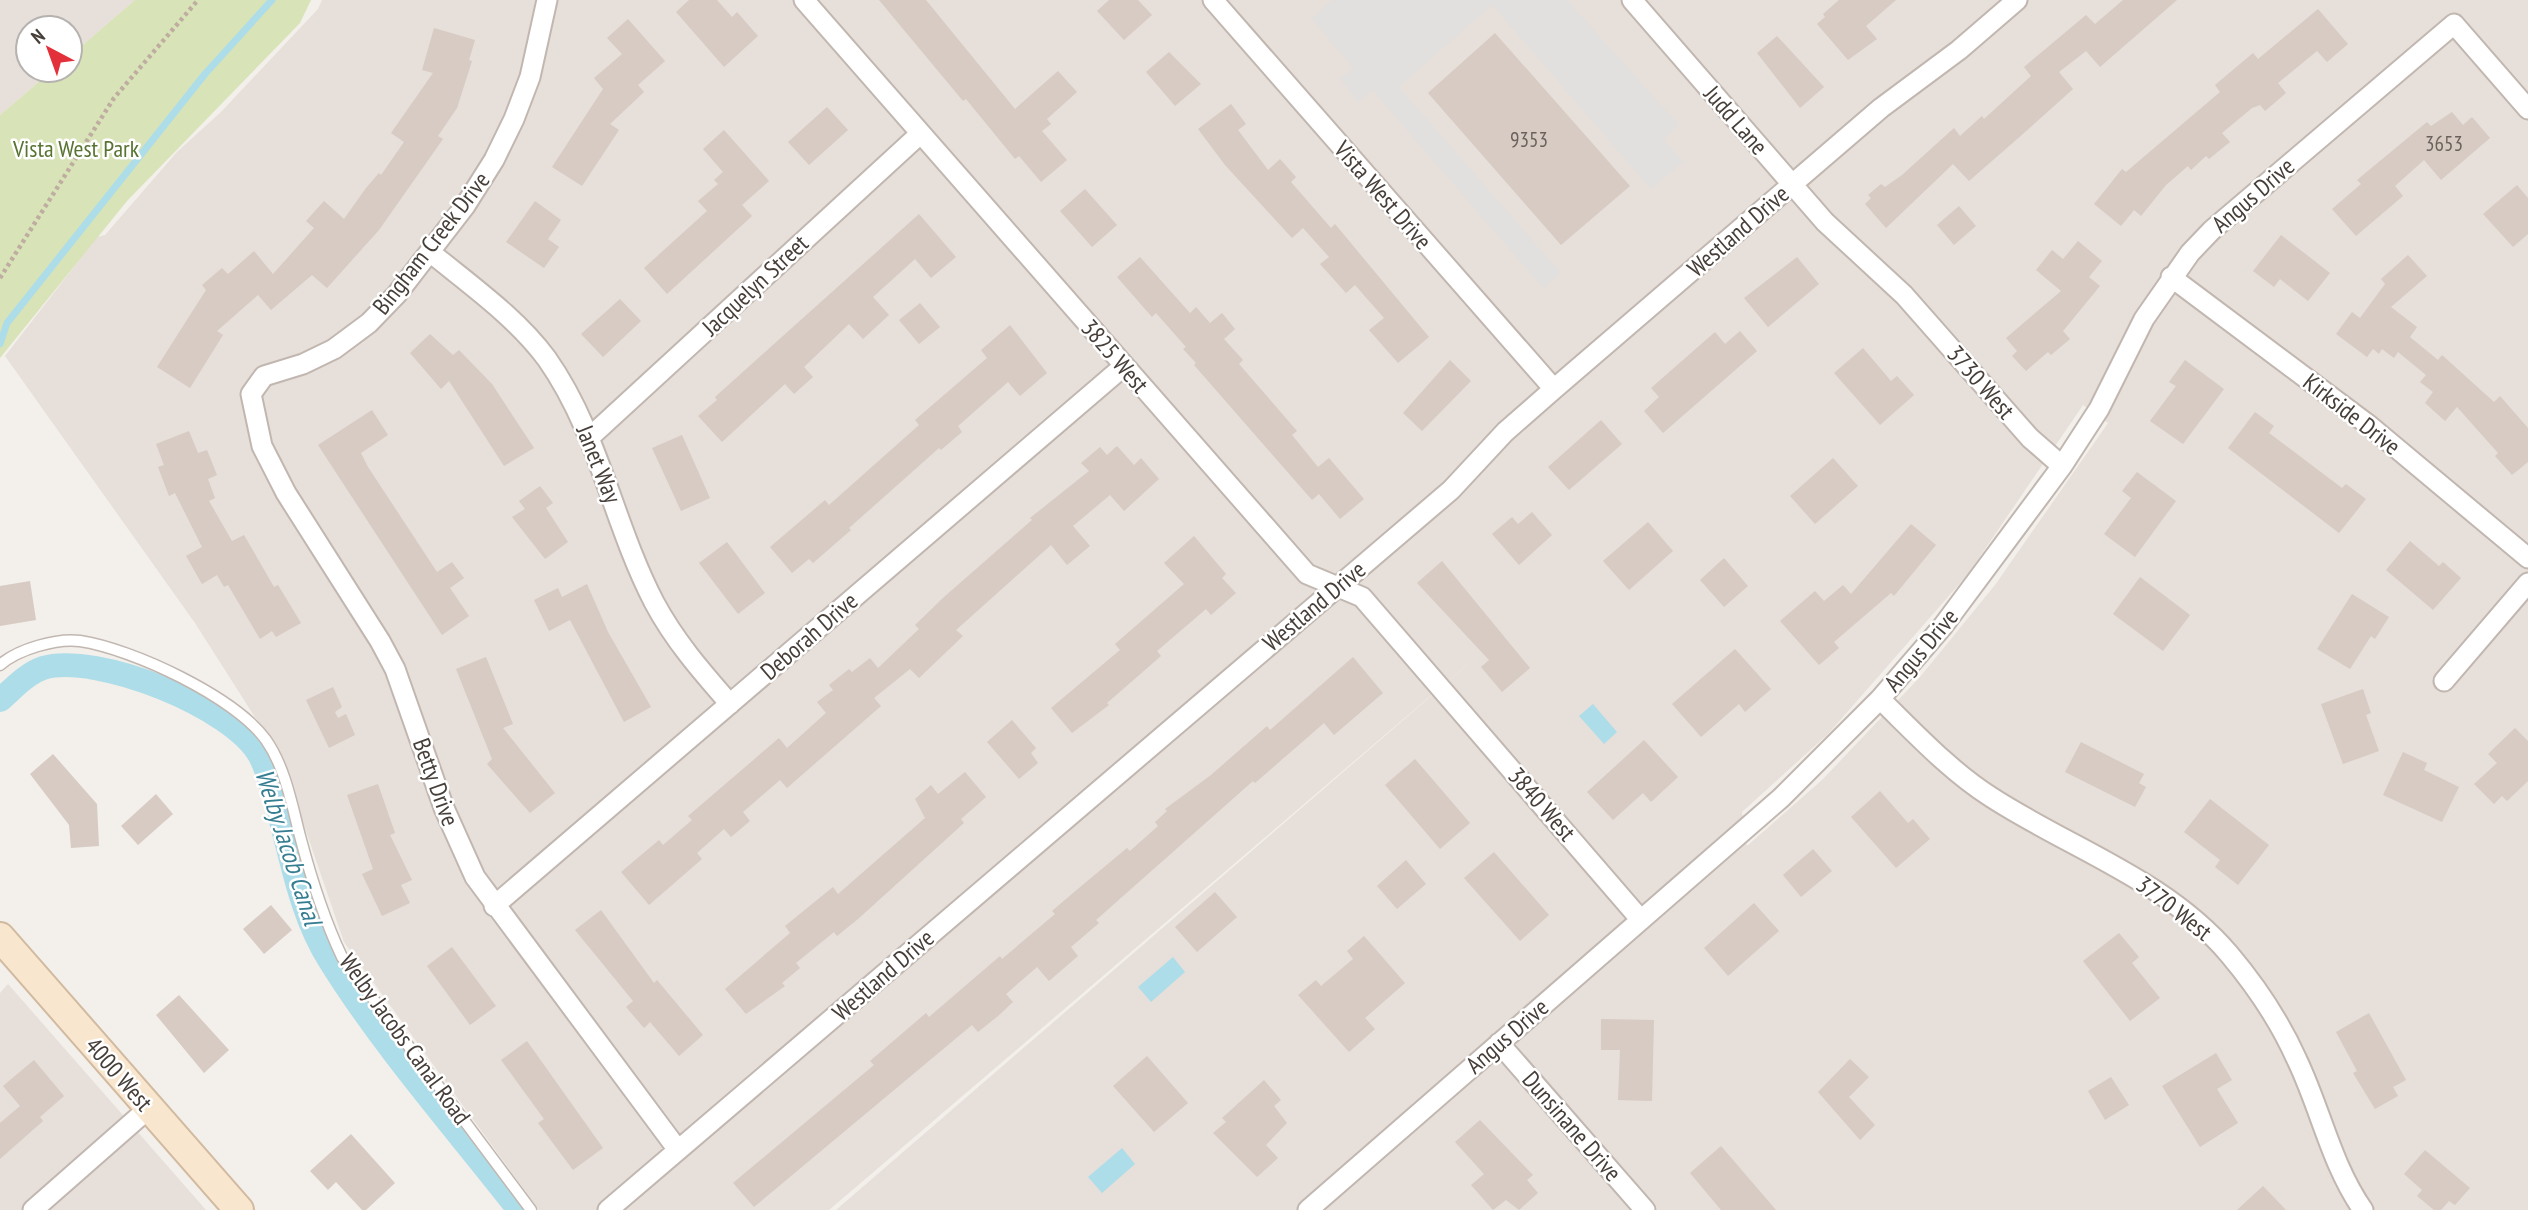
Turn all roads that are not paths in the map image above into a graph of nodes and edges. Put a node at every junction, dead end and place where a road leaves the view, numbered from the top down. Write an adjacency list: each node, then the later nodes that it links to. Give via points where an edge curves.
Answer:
1 (547, 0): 9 (street, Bingham Creek Drive, via 530,77 514,119 473,195)
2 (804, 0): 7 (street, 3825 West)
3 (1213, 0): 14 (street, Vista West Drive)
4 (1632, 0): 8 (street, Judd Lane)
5 (2017, 0): 8 (street, Westland Drive)
6 (2528, 109): 10 (street, Angus Drive, via 2454,24 2212,230)
7 (920, 134): 12 (street, 3825 West); 15 (street, Jacquelyn Street)
8 (1792, 184): 11 (street, Judd Lane, via 1825,222); 14 (street, Westland Drive)
9 (430, 252): 13 (street, Bingham Creek Drive, via 369,323 334,349 264,376); 15 (street, Janet Way, via 517,326 546,358)
10 (2171, 277): 16 (street, Angus Drive, via 2144,319 2099,410); 17 (street, Kirkside Drive, via 2370,426)
11 (1904, 295): 16 (street, 3730 West, via 2029,439)
12 (1124, 366): 19 (street, 3825 West, via 1307,575); 24 (street, Deborah Drive)
13 (256, 384): 25 (street, Betty Drive, via 251,394 262,446 395,669 462,852)
14 (1554, 389): 19 (street, Westland Drive, via 1451,489)
15 (590, 437): 24 (street, Janet Way, via 654,601 676,638)
16 (2062, 466): 23 (street, Angus Drive, via 1943,626)
17 (2528, 558)
18 (2528, 583): 21 (street)
19 (1336, 587): 22 (street, 3825 West, via 1362,597); 30 (street, Westland Drive)
20 (0, 665): 33 (lane, Welby Jacobs Canal Road, via 7,658 53,642 79,641 132,656 244,717 267,741 286,784 322,916 342,957)
21 (2444, 681)
22 (1443, 688): 26 (street, 3840 West)
23 (1880, 699): 26 (street, Angus Drive, via 1781,798); 37 (street, 3770 West, via 1952,768 1989,796 2158,891 2227,952 2280,1026 2345,1184)
24 (730, 704): 25 (street, Deborah Drive)
25 (494, 906): 30 (street, Betty Drive)
26 (1641, 920): 28 (street, Angus Drive)
27 (0, 937): 29 (main road, 4000 West)
28 (1499, 1043): 35 (street, Angus Drive); 36 (street, Dunsinane Drive)
29 (149, 1108): 31 (street); 32 (main road, 4000 West)
30 (678, 1150): 34 (street, Westland Drive)
31 (33, 1210)
32 (239, 1210)
33 (531, 1210)
34 (608, 1210)
35 (1308, 1210)
36 (1645, 1210)
37 (2363, 1210)

